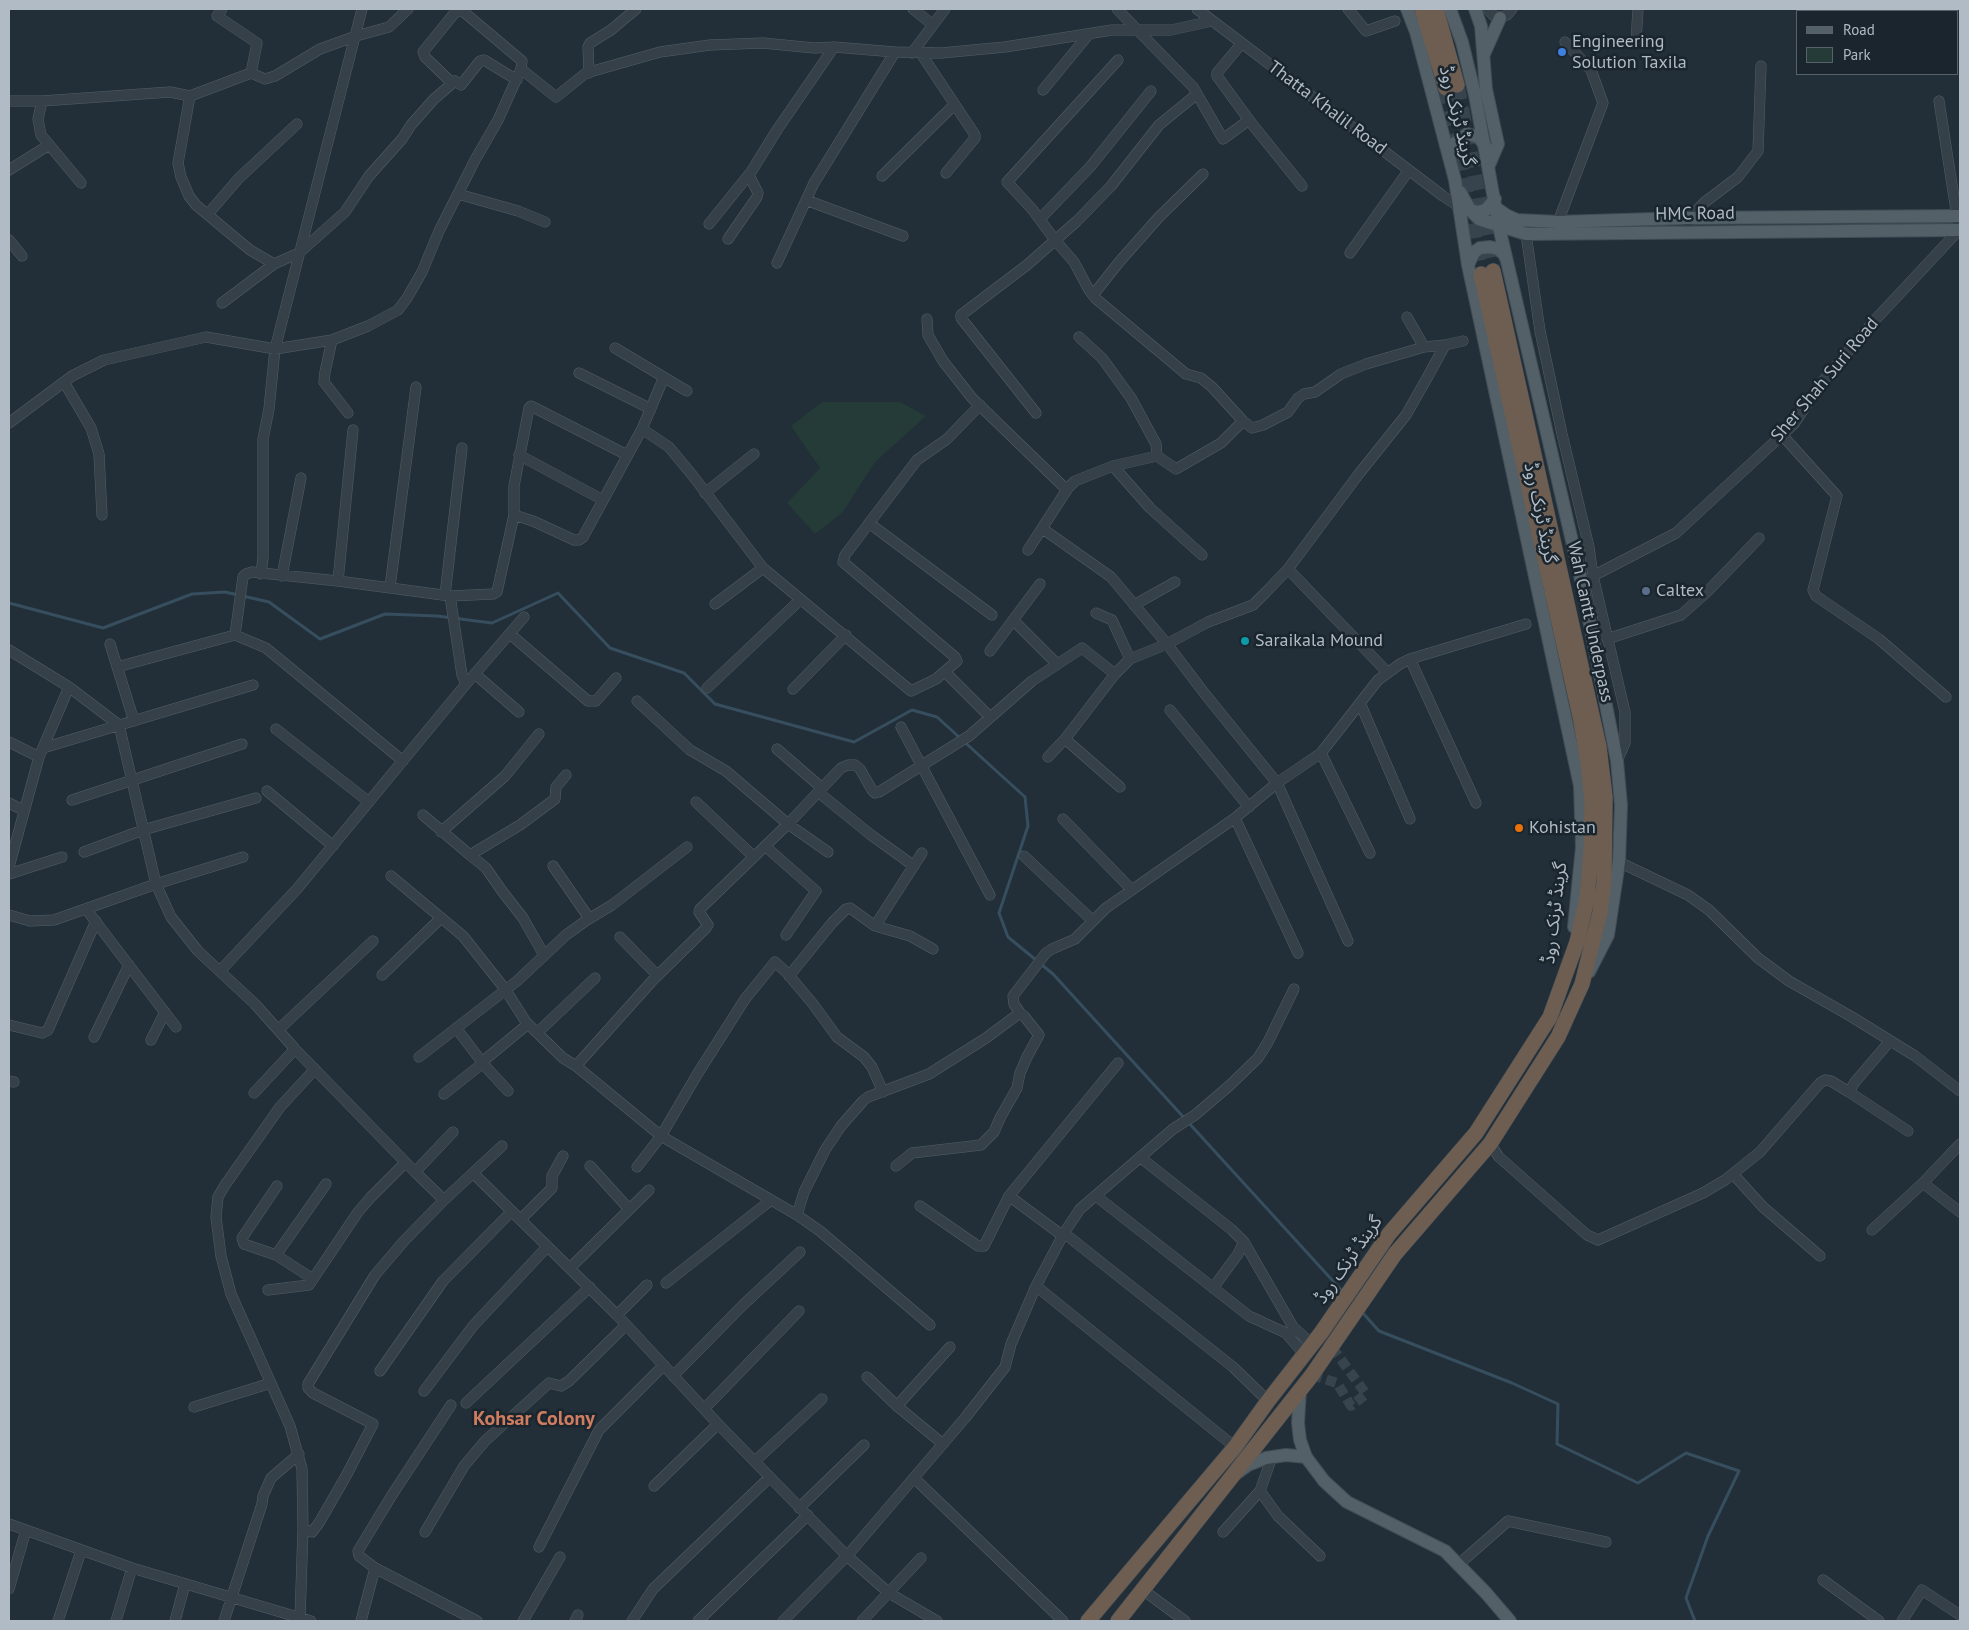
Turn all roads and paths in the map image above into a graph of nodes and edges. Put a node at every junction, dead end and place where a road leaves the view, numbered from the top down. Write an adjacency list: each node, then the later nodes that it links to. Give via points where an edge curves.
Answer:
1 (222, 9): 37 (street, via 217,16 257,43)
2 (362, 9): 26 (street)
3 (408, 9): 26 (street, via 389,27)
4 (456, 9): 36 (street, via 522,61); 40 (street, via 423,52)
5 (636, 9): 38 (street, via 590,44)
6 (913, 9): 22 (street)
7 (945, 9): 22 (street)
8 (1117, 9): 24 (street)
9 (1197, 9): 20 (street, Thatta Khalil Road)
10 (1348, 9): 21 (street, via 1366,31)
11 (1407, 9): 53 (main road, گرینڈ ٹرنک روڈ)
12 (1422, 9): 13 (highway, via 1451,87)
13 (1436, 9)
14 (1450, 9): 52 (main road, گرینڈ ٹرنک روڈ, via 1462,42)
15 (1475, 9): 23 (main road)
16 (1488, 9): 19 (street); 23 (main road)
17 (1512, 9): 19 (street)
18 (1638, 9): 28 (street)
19 (1500, 18): 33 (main road)
20 (1212, 20): 24 (street, via 1171,30); 29 (street, Thatta Khalil Road)
21 (1395, 21)
22 (933, 24): 32 (street)
23 (1481, 26): 33 (main road)
24 (1138, 30): 25 (street); 43 (street)
25 (1089, 34): 32 (street, via 1005,47); 41 (street)
26 (356, 36): 37 (street, via 320,49 275,76 265,79); 82 (street)
27 (1565, 42): 72 (street, via 1591,70 1603,103)
28 (1636, 42)
29 (1242, 43): 49 (street, via 1217,76); 56 (street, Thatta Khalil Road)
30 (834, 47): 31 (street); 38 (street, via 763,43 710,45 660,52); 59 (street)
31 (895, 52): 32 (street); 65 (street)
32 (916, 52): 48 (street)
33 (1484, 54): 54 (main road, via 1486,90 1498,144)
34 (1118, 60): 70 (street, via 1007,182)
35 (1761, 66): 74 (street, via 1758,150 1738,177 1705,202)
36 (521, 69): 38 (street, via 556,97); 39 (street)
37 (251, 72): 44 (street)
38 (589, 73)
39 (517, 80): 40 (street, via 482,60 462,85 456,81); 64 (street)
40 (452, 83): 82 (street, via 434,99 369,176 345,212)
41 (1043, 90)
42 (1151, 91): 70 (street, via 1090,167)
43 (1196, 94): 49 (street, via 1224,139); 81 (street, via 1159,125 1104,194)
44 (190, 96): 47 (street, via 170,92); 68 (street, via 178,162 189,196)
45 (9, 101): 47 (street)
46 (1939, 101): 69 (street)
47 (42, 102): 51 (street, via 38,119 41,135)
48 (954, 105): 57 (street, via 975,138); 60 (street)
49 (1249, 120): 63 (street)
50 (297, 124): 68 (street, via 239,178)
51 (50, 145): 55 (street); 62 (street)
52 (1486, 148): 53 (main road, via 1479,137 1467,134 1455,143); 54 (main road, گرینڈ ٹرنک روڈ)
53 (1449, 156): 61 (main road, گرینڈ ٹرنک روڈ)
54 (1489, 165): 66 (main road, گرینڈ ٹرنک روڈ)
55 (9, 170)
56 (1409, 170): 67 (street, Thatta Khalil Road); 83 (street)
57 (946, 173)
58 (1203, 174): 89 (street, via 1159,217)
59 (749, 175): 73 (street); 79 (street, via 757,197)
60 (882, 176)
61 (1455, 180): 67 (main road, HMC Road)
62 (81, 183)
63 (1302, 186)
64 (458, 194): 71 (street); 96 (street, via 422,272 398,310)
65 (806, 200): 78 (street); 86 (street)
66 (1496, 203): 67 (main road, via 1484,211); 72 (main road, HMC Road, via 1506,215 1517,220); 75 (main road, گرینڈ ٹرنک روڈ)
67 (1464, 208): 75 (main road, HMC Road, via 1478,219); 88 (main road, گرینڈ ٹرنک روڈ)
68 (208, 214): 87 (street, via 250,250)
69 (1959, 216): 74 (main road, HMC Road); 76 (street)
70 (1040, 219): 81 (street)
71 (545, 222)
72 (1558, 222): 74 (main road, HMC Road)
73 (709, 224)
74 (1689, 225): 76 (main road, HMC Road); 77 (main road, HMC Road)
75 (1500, 227): 77 (main road, HMC Road); 85 (main road, گرینڈ ٹرنک روڈ)
76 (1960, 230): 115 (street, Sher Shah Suri Road, via 1874,320)
77 (1526, 234): 94 (street)
78 (903, 236)
79 (728, 239)
80 (9, 240): 84 (street)
81 (1055, 240): 89 (street, via 1074,262); 110 (street, via 960,318)
82 (299, 253): 87 (street); 101 (street)
83 (1350, 253)
84 (22, 256)
85 (1508, 262): 88 (main road, via 1498,249 1490,247 1474,252); 93 (main road, گرینڈ ٹرنک روڈ)
86 (777, 263)
87 (274, 264): 90 (street)
88 (1468, 265): 256 (main road, گرینڈ ٹرنک روڈ, via 1580,786 1581,856)
89 (1093, 295): 111 (street, via 1186,374 1201,378 1212,387)
90 (222, 303)
91 (1407, 317): 99 (street)
92 (927, 320): 107 (street, via 928,335 943,361)
93 (1524, 331): 94 (street); 141 (main road, گرینڈ ٹرنک روڈ)
94 (1540, 331): 137 (street)
95 (1079, 337): 120 (street, via 1102,358 1132,398 1156,444)
96 (332, 340): 101 (street); 109 (street, via 324,382)
97 (1463, 341): 98 (street)
98 (1445, 345): 99 (street); 134 (street, via 1406,415)
99 (1424, 347): 111 (street, via 1341,374 1314,392 1304,394 1288,412 1263,425 1252,428)
100 (615, 348): 103 (street)
101 (275, 349): 104 (street, via 206,337 104,360); 135 (street, via 263,439)
102 (579, 373): 108 (street)
103 (664, 377): 106 (street); 108 (street)
104 (64, 382): 112 (street); 126 (street, via 90,428 100,454)
105 (416, 386): 142 (street)
106 (688, 391)
107 (980, 405): 123 (street); 128 (street, via 947,439 917,460)
108 (651, 409): 113 (street)
109 (348, 413)
110 (1036, 413)
111 (1243, 421): 120 (street, via 1221,443 1176,469)
112 (9, 423)
113 (642, 429): 119 (street); 124 (street, via 669,447)
114 (353, 430): 138 (street)
115 (1782, 435): 137 (street, Sher Shah Suri Road, via 1676,533); 174 (street, via 1837,496 1813,590 1816,596 1878,640)
116 (462, 448): 143 (street)
117 (754, 454): 124 (street)
118 (519, 455): 119 (street, via 531,406); 125 (street); 127 (street)
119 (627, 455): 125 (street)
120 (1158, 456): 121 (street)
121 (1113, 466): 123 (street, via 1075,481); 132 (street, via 1150,508)
122 (301, 478): 136 (street)
123 (1067, 490): 129 (street)
124 (705, 493): 133 (street)
125 (603, 500): 127 (street, via 579,540)
126 (102, 514)
127 (514, 515): 143 (street, via 497,592)
128 (869, 523): 148 (street); 164 (street, via 843,562 955,657 955,664)
129 (1043, 529): 131 (street); 146 (street, via 1112,577)
130 (1759, 538): 155 (street, via 1681,615)
131 (1028, 550)
132 (1202, 555)
133 (763, 568): 144 (street); 145 (street)
134 (1288, 569): 157 (street, via 1253,605 1208,622); 165 (street)
135 (261, 574): 136 (street); 152 (street, via 243,577)
136 (282, 576): 138 (street)
137 (1593, 576): 141 (street, Sher Shah Suri Road); 155 (street)
138 (338, 581): 142 (street)
139 (1176, 582): 146 (street)
140 (1040, 584): 150 (street)
141 (1582, 584): 193 (main road, گرینڈ ٹرنک روڈ)
142 (390, 587): 143 (street)
143 (448, 598): 169 (street)
144 (800, 600): 154 (street); 172 (street)
145 (715, 604)
146 (1134, 605): 157 (street)
147 (1096, 613): 161 (street, via 1112,620)
148 (992, 615)
149 (524, 617): 153 (street)
150 (1013, 620): 159 (street); 162 (street)
151 (1526, 624): 160 (street)
152 (235, 631): 163 (street); 192 (street, via 266,648)
153 (510, 634): 166 (street); 168 (street, via 588,701 596,701)
154 (846, 635): 164 (street, via 911,691); 173 (street)
155 (1607, 639): 193 (street, via 1625,712 1625,743)
156 (110, 644): 163 (street)
157 (1167, 644): 161 (street); 197 (street)
158 (9, 650): 171 (street)
159 (990, 651)
160 (1410, 659): 165 (street); 206 (street)
161 (1130, 660): 167 (street)
162 (1057, 664): 167 (street, via 1082,648); 179 (street)
163 (117, 667): 180 (street)
164 (945, 672): 179 (street)
165 (1388, 673): 176 (street, via 1378,680)
166 (475, 674): 169 (street); 178 (street)
167 (1115, 674): 185 (street)
168 (616, 678)
169 (466, 684): 192 (street)
170 (253, 685): 180 (street)
171 (69, 687): 181 (street); 189 (street)
172 (707, 688)
173 (793, 688)
174 (1946, 697)
175 (637, 701): 213 (street, via 690,750 726,771)
176 (1360, 704): 190 (street); 212 (street)
177 (1170, 710): 207 (street)
178 (519, 712)
179 (990, 717): 194 (street, via 969,736)
180 (134, 721): 181 (street)
181 (119, 726): 189 (street); 196 (street)
182 (901, 727): 194 (street)
183 (276, 729): 203 (street)
184 (539, 734): 215 (street, via 504,776)
185 (1065, 740): 191 (street); 198 (street)
186 (9, 742): 189 (street)
187 (242, 744): 196 (street)
188 (777, 749): 199 (street)
189 (41, 753): 208 (street)
190 (1321, 753): 197 (street); 222 (street)
191 (1048, 758)
192 (403, 760): 203 (street)
193 (1617, 761): 228 (main road, گرینڈ ٹرنک روڈ, via 1621,805)
194 (923, 766): 199 (street, via 875,793 860,769 848,764); 236 (street)
195 (566, 775): 223 (street, via 556,787 554,798 520,825)
196 (131, 779): 202 (street); 214 (street)
197 (1277, 783): 207 (street); 247 (street)
198 (1120, 786)
199 (820, 790): 213 (street); 230 (street, via 871,835)
200 (267, 791): 216 (street)
201 (256, 798): 214 (street)
202 (72, 800)
203 (370, 802): 216 (street)
204 (696, 802): 227 (street)
205 (9, 803): 208 (street)
206 (1476, 803)
207 (1249, 807): 210 (street)
208 (24, 810): 231 (street)
209 (423, 815): 215 (street)
210 (1235, 818): 235 (street); 249 (street)
211 (1063, 819): 235 (street)
212 (1410, 819)
213 (788, 824): 217 (street); 220 (street)
214 (143, 830): 219 (street); 234 (street)
215 (442, 832): 223 (street)
216 (333, 846): 252 (street)
217 (765, 846): 227 (street); 244 (street, via 816,891)
218 (687, 847): 240 (street, via 612,905)
219 (84, 852)
220 (828, 852)
221 (922, 853): 230 (street)
222 (1370, 853)
223 (470, 855): 250 (street, via 486,868 513,904)
224 (1024, 856): 242 (street)
225 (62, 857): 232 (street)
226 (243, 857): 234 (street)
227 (754, 857): 254 (street, via 700,909 708,925)
228 (1619, 862): 258 (main road, گرینڈ ٹرنک روڈ, via 1608,935); 271 (street, via 1688,894 1758,958 1789,981)
229 (553, 866): 240 (street)
230 (914, 866): 243 (street)
231 (9, 867)
232 (9, 874)
233 (391, 876): 239 (street)
234 (156, 884): 237 (street); 252 (street, via 171,918 198,951)
235 (1132, 890): 242 (street)
236 (990, 895)
237 (86, 909): 238 (street, via 54,920 30,921); 241 (street)
238 (9, 915)
239 (441, 918): 253 (street); 260 (street, via 463,936)
240 (589, 918): 250 (street)
241 (96, 921): 251 (street); 264 (street, via 48,1030 42,1033)
242 (1093, 921): 262 (street, via 1075,939 1046,953 1018,988 1013,996)
243 (875, 926): 248 (street, via 910,936); 255 (street, via 850,908 846,909)
244 (786, 935)
245 (620, 937): 254 (street)
246 (373, 940): 267 (street)
247 (1348, 941)
248 (933, 950)
249 (1298, 952)
250 (544, 955): 260 (street)
251 (129, 965): 261 (street); 269 (street)
252 (220, 970): 267 (street)
253 (382, 976)
254 (658, 976): 276 (street)
255 (789, 976): 281 (street, via 837,1037 864,1056); 287 (street, via 775,962 751,992)
256 (1566, 976): 258 (highway, Wah Cantt Underpass, via 1587,898 1592,803 1588,763 1487,273 1598,747 1604,789 1604,884); 286 (highway, گرینڈ ٹرنک روڈ, via 1550,1017)
257 (595, 978): 268 (street)
258 (1582, 984): 288 (highway, گرینڈ ٹرنک روڈ, via 1558,1037)
259 (1294, 988): 292 (street, via 1258,1058)
260 (505, 989): 263 (street); 266 (street)
261 (165, 1012): 265 (street); 270 (street)
262 (1021, 1014): 281 (street, via 929,1074); 295 (street, via 1039,1035 994,1132 981,1145 912,1153)
263 (528, 1024): 268 (street); 274 (street)
264 (9, 1025)
265 (176, 1027)
266 (456, 1028): 273 (street); 274 (street)
267 (278, 1030): 272 (street)
268 (537, 1033): 276 (street)
269 (94, 1037)
270 (151, 1040)
271 (1890, 1041): 279 (street, via 1916,1056); 282 (street)
272 (295, 1049): 277 (street); 280 (street)
273 (419, 1057)
274 (483, 1063): 278 (street); 283 (street)
275 (1118, 1063): 304 (street)
276 (576, 1066): 287 (street)
277 (315, 1070): 293 (street); 339 (street, via 280,1107 218,1197 216,1217 221,1256 231,1294)
278 (508, 1091)
279 (1960, 1091)
280 (254, 1092)
281 (883, 1092): 312 (street, via 863,1101 836,1134 812,1175)
282 (1849, 1092): 284 (street); 299 (street, via 1831,1081 1820,1083 1760,1152)
283 (444, 1094)
284 (1908, 1131)
285 (453, 1132): 297 (street)
286 (1476, 1133): 288 (highway); 333 (highway, گرینڈ ٹرنک روڈ, via 1379,1246)
287 (661, 1136): 296 (street); 307 (street)
288 (1490, 1144): 299 (street, via 1499,1156 1580,1229 1598,1240 1703,1193); 340 (highway, گرینڈ ٹرنک روڈ, via 1395,1254)
289 (1960, 1144): 300 (street)
290 (502, 1146): 298 (street)
291 (563, 1156): 313 (street, via 552,1176 552,1188)
292 (1141, 1158): 305 (street); 316 (street)
293 (405, 1163): 297 (street); 322 (street, via 370,1197)
294 (590, 1166): 309 (street)
295 (896, 1166)
296 (637, 1167)
297 (415, 1172): 306 (street)
298 (473, 1173): 306 (street); 310 (street)
299 (1733, 1174): 320 (street, via 1763,1207)
300 (1923, 1183): 311 (street); 314 (street)
301 (326, 1184): 319 (street)
302 (277, 1186): 319 (street, via 242,1238 244,1244)
303 (649, 1190): 309 (street)
304 (1009, 1196): 308 (street, via 984,1246 978,1246); 315 (street)
305 (1096, 1196): 315 (street, via 1080,1209); 327 (street)
306 (444, 1200): 365 (street, via 374,1275 308,1384 313,1393 372,1424 319,1524 312,1532)
307 (771, 1200): 312 (street); 323 (street)
308 (920, 1206)
309 (629, 1209): 321 (street)
310 (512, 1211): 313 (street); 336 (street, via 443,1282)
311 (1960, 1212)
312 (797, 1215): 332 (street)
313 (520, 1219): 317 (street)
314 (1872, 1230)
315 (1064, 1234): 325 (street); 343 (street, via 1233,1367)
316 (1244, 1242): 327 (street); 333 (street, via 1293,1327)
317 (548, 1246): 321 (street); 341 (street, via 473,1326)
318 (800, 1252): 337 (street)
319 (276, 1255): 322 (street)
320 (1820, 1256)
321 (570, 1268): 326 (street)
322 (313, 1279): 328 (street, via 309,1284)
323 (666, 1284)
324 (646, 1285): 330 (street)
325 (1036, 1286): 350 (street, via 1005,1367); 352 (street)
326 (590, 1287): 330 (street); 344 (street)
327 (1213, 1288): 333 (street, via 1249,1316)
328 (268, 1290)
329 (799, 1311): 348 (street)
330 (617, 1315): 331 (street)
331 (626, 1325): 335 (street); 367 (street, via 569,1381 561,1386 550,1383 479,1447)
332 (930, 1325)
333 (1312, 1344): 343 (highway, گرینڈ ٹرنک روڈ)
334 (950, 1348): 346 (street)
335 (664, 1365): 337 (street); 370 (street, via 599,1430)
336 (380, 1371)
337 (673, 1376): 348 (street)
338 (867, 1377): 346 (street)
339 (270, 1383): 347 (street); 353 (street)
340 (1300, 1389): 355 (main road, via 1298,1423); 357 (highway, گرینڈ ٹرنک روڈ)
341 (424, 1392)
342 (822, 1399): 356 (street)
343 (1268, 1401): 352 (highway, گرینڈ ٹرنک روڈ)
344 (466, 1403)
345 (451, 1406): 378 (street, via 358,1551 359,1556)
346 (898, 1406): 350 (street)
347 (194, 1407)
348 (704, 1409): 349 (street)
349 (718, 1424): 356 (street); 360 (street)
350 (943, 1444): 359 (street)
351 (864, 1445): 362 (street)
352 (1235, 1448): 401 (highway, گرینڈ ٹرنک روڈ)
353 (299, 1454): 365 (street); 384 (street, via 271,1478)
354 (1272, 1457): 355 (main road); 357 (main road, via 1248,1465); 361 (street)
355 (1306, 1457): 376 (main road, via 1324,1481 1347,1502 1445,1551)
356 (756, 1462): 358 (street)
357 (1232, 1476): 382 (highway, گرینڈ ٹرنک روڈ)
358 (770, 1477): 362 (street); 395 (street, via 653,1589)
359 (914, 1478): 372 (street); 400 (street)
360 (654, 1486)
361 (1260, 1492): 368 (street); 373 (street, via 1278,1516)
362 (799, 1508): 363 (street)
363 (808, 1515): 372 (street); 396 (street)
364 (9, 1524): 366 (street)
365 (303, 1529): 386 (street)
366 (26, 1530): 371 (street); 381 (street)
367 (425, 1532)
368 (1223, 1532)
369 (1606, 1542): 376 (street, via 1508,1521)
370 (539, 1547)
371 (81, 1551): 377 (street); 387 (street)
372 (847, 1556): 383 (street); 397 (street)
373 (1320, 1556)
374 (560, 1557): 394 (street)
375 (921, 1558): 383 (street)
376 (1459, 1564): 404 (main road)
377 (132, 1568): 380 (street); 388 (street)
378 (375, 1568): 392 (street); 393 (street)
379 (1823, 1580): 405 (street)
380 (185, 1584): 384 (street); 389 (street)
381 (9, 1589)
382 (1143, 1590): 402 (highway, گرینڈ ٹرنک روڈ); 403 (street)
383 (889, 1593): 398 (street); 399 (street)
384 (231, 1598): 386 (street); 390 (street)
385 (1960, 1615): 406 (street, via 1922,1590)
386 (300, 1618): 391 (street)
387 (58, 1621)
388 (116, 1621)
389 (175, 1621)
390 (224, 1621)
391 (310, 1621)
392 (361, 1621)
393 (477, 1621)
394 (523, 1621)
395 (632, 1621)
396 (698, 1621)
397 (783, 1621)
398 (862, 1621)
399 (937, 1621)
400 (1063, 1621)
401 (1088, 1621)
402 (1118, 1621)
403 (1185, 1621)
404 (1510, 1621)
405 (1880, 1621)
406 (1902, 1621)

